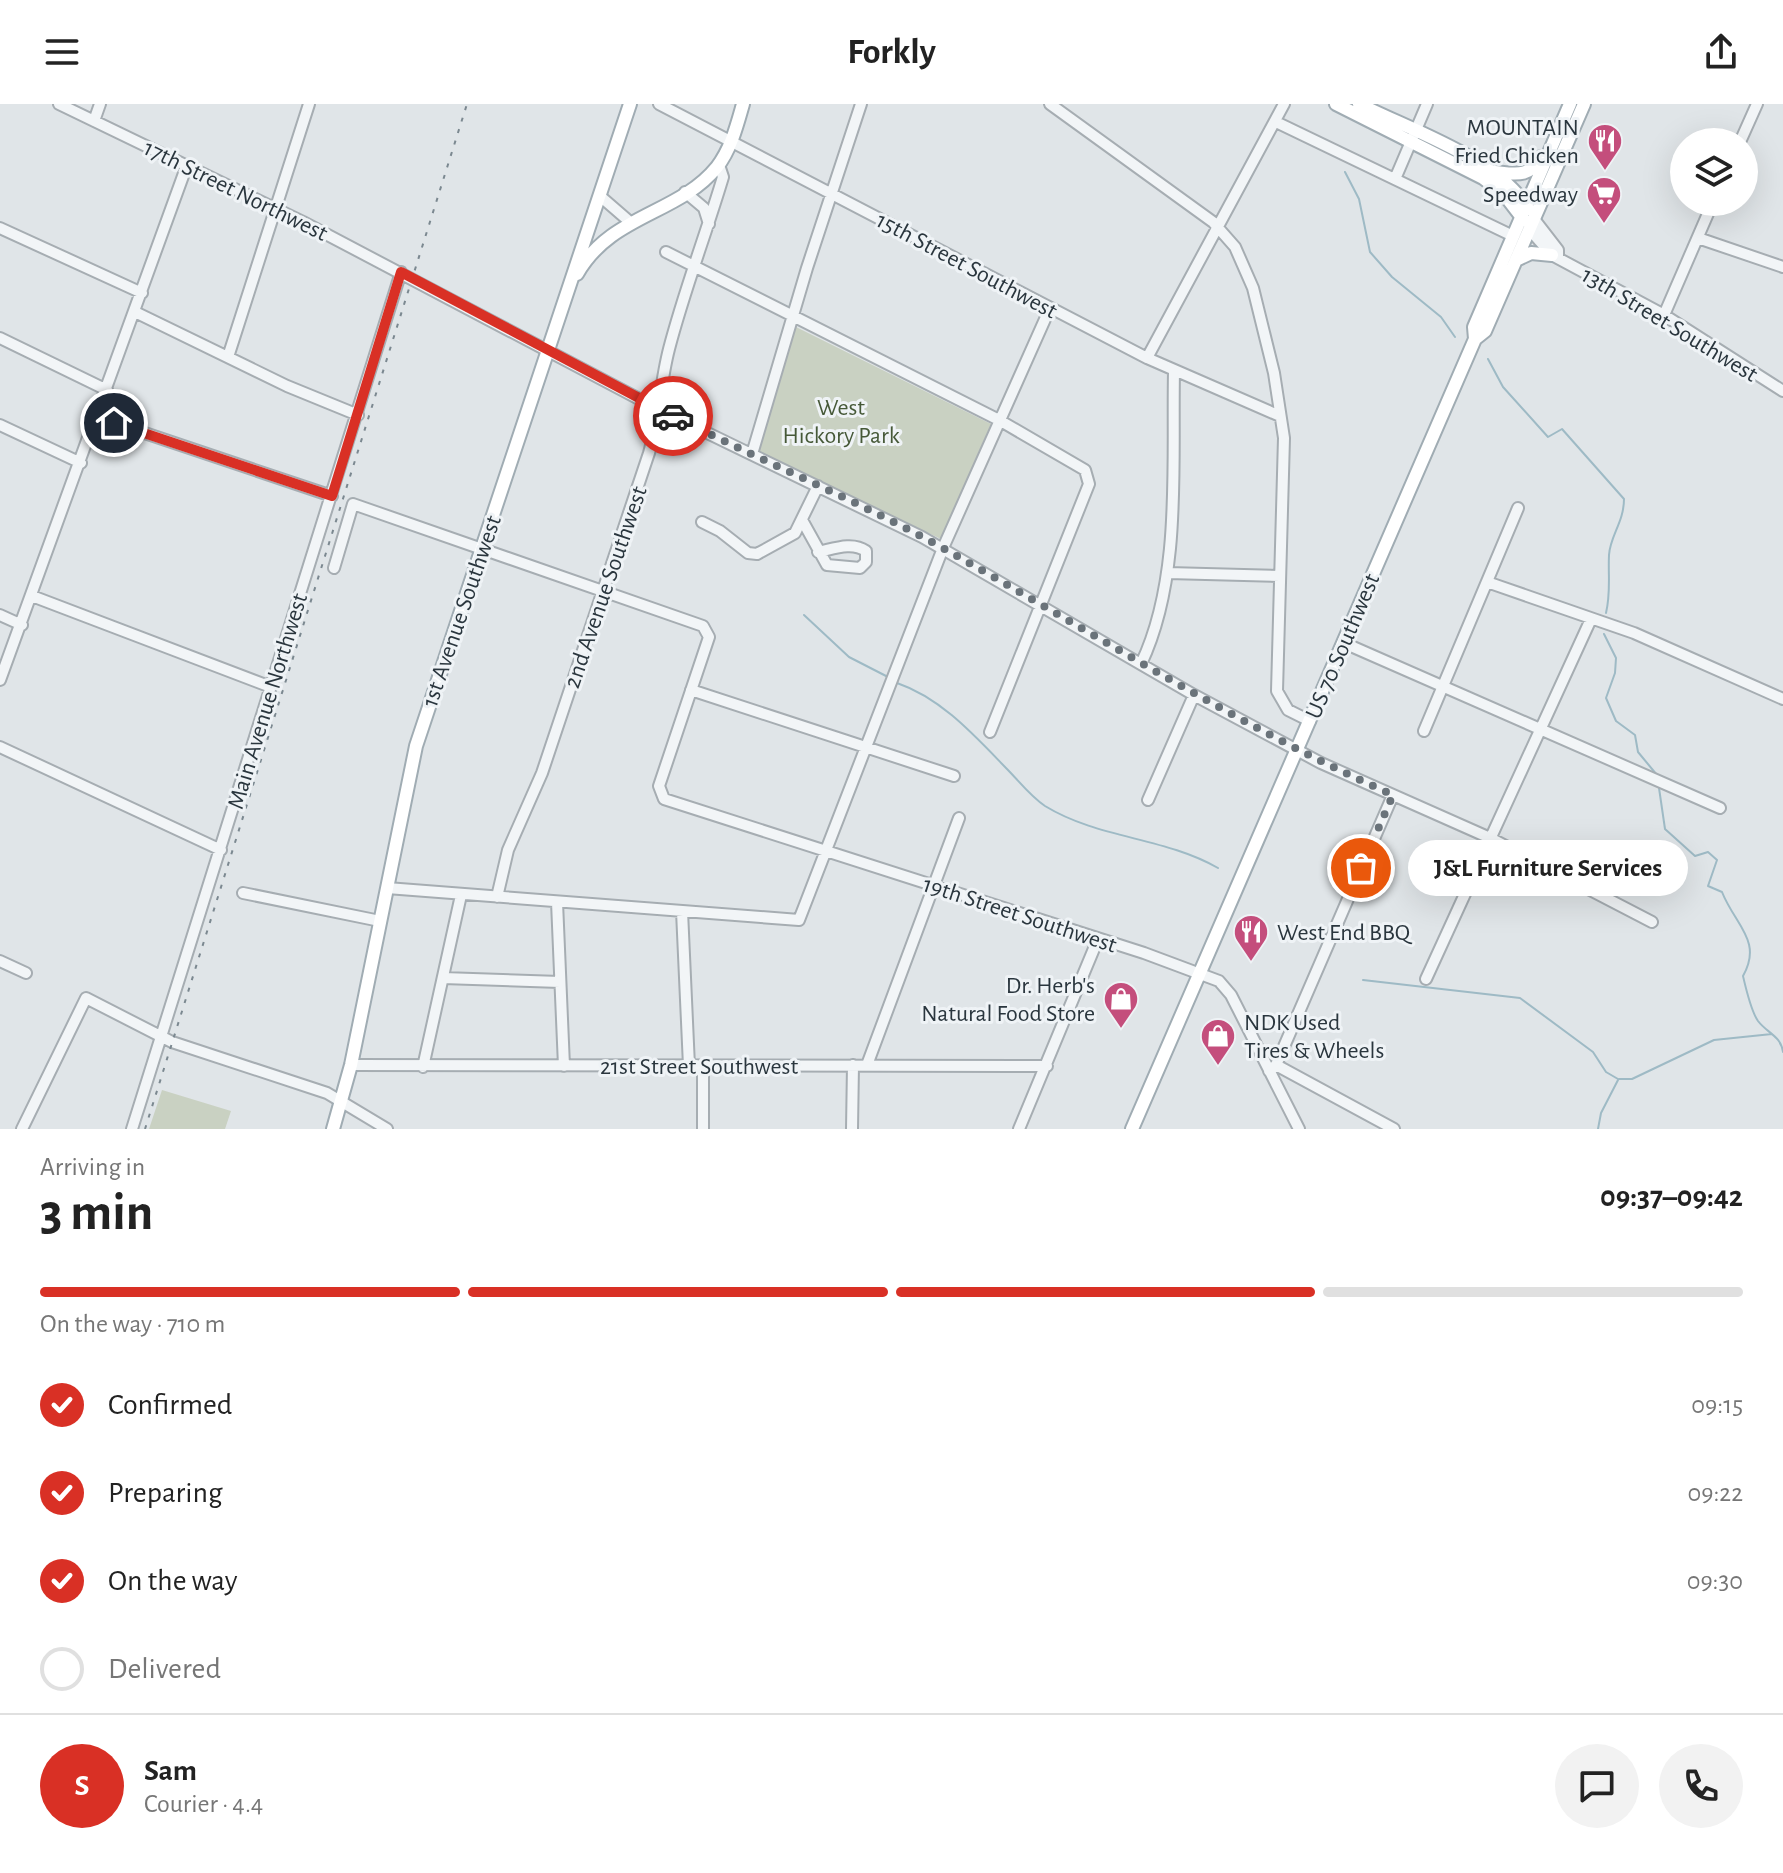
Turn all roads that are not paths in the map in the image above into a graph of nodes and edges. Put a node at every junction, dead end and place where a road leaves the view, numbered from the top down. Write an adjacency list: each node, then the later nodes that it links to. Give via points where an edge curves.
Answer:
1 (59, 104): 17 (street, 17th Street Northwest)
2 (100, 104): 17 (street)
3 (309, 104): 29 (street)
4 (630, 104): 28 (main road, 1st Avenue Southwest)
5 (659, 104): 21 (street, 15th Street Southwest)
6 (743, 104): 21 (main road, 2nd Avenue Southwest)
7 (861, 104): 27 (street)
8 (1050, 104): 16 (street)
9 (1284, 104): 18 (street)
10 (1336, 104): 20 (main road, 13th Street Southwest)
11 (1359, 104): 20 (main road, 13th Street Southwest)
12 (1427, 104): 20 (street)
13 (1584, 104): 31 (main road, US 70 Southwest)
14 (1757, 104): 19 (street)
15 (1569, 105): 24 (main road, via 1534,168 1522,175); 31 (main road, US 70 Southwest)
16 (1065, 109): 35 (street)
17 (94, 121): 22 (street, 17th Street Northwest)
18 (1276, 122): 25 (street); 35 (street)
19 (1746, 128)
20 (1413, 137): 24 (main road, 13th Street Southwest); 25 (street); 31 (main road, 13th Street Southwest, via 1492,184)
21 (731, 142): 23 (main road, 2nd Avenue Southwest); 27 (street, 15th Street Southwest)
22 (187, 165): 29 (street, 17th Street Northwest); 44 (street)
23 (719, 165): 26 (main road, 2nd Avenue Southwest); 33 (street, 2nd Avenue Southwest, via 723,177)
24 (1492, 171): 31 (main road, 13th Street Southwest, via 1513,189)
25 (1395, 179): 36 (street)
26 (685, 192): 32 (main road, 2nd Avenue Southwest); 33 (street, via 704,208)
27 (830, 194): 46 (street, 15th Street Southwest); 49 (street)
28 (600, 196): 32 (street); 45 (main road, 1st Avenue Southwest)
29 (274, 208): 43 (street, 17th Street Northwest); 53 (street)
30 (1707, 216): 37 (street)
31 (1528, 218): 36 (main road, US 70 Southwest); 39 (street, 13th Street Southwest); 40 (main road, US 70 Southwest)
32 (630, 222): 45 (main road, 2nd Avenue Southwest, via 594,248)
33 (709, 226): 41 (street, 2nd Avenue Southwest)
34 (0, 228): 44 (street)
35 (1219, 228): 54 (street); 60 (street, via 1235,247 1253,288)
36 (1513, 236): 51 (main road, US 70 Southwest, via 1474,327)
37 (1698, 238): 42 (street); 48 (street)
38 (666, 252): 41 (street)
39 (1555, 256): 40 (main road, via 1531,253); 48 (street, 13th Street Southwest)
40 (1516, 260): 51 (main road, US 70 Southwest, via 1485,331)
41 (695, 266): 49 (street); 58 (street, 2nd Avenue Southwest, via 669,347)
42 (1783, 267)
43 (401, 272): 52 (street, 17th Street Northwest); 59 (street, Main Avenue Northwest)
44 (142, 293): 47 (street)
45 (564, 302): 52 (main road, 1st Avenue Southwest)
46 (1050, 308): 54 (street, 15th Street Southwest); 62 (street)
47 (135, 312): 53 (street); 56 (street)
48 (1664, 315): 57 (street, 13th Street Southwest)
49 (793, 316): 62 (street); 64 (street)
50 (0, 338): 56 (street)
51 (1475, 339): 84 (main road, US 70 Southwest)
52 (549, 349): 58 (street, 17th Street Northwest); 71 (main road, 1st Avenue Southwest)
53 (228, 357): 59 (street)
54 (1147, 358): 55 (street, 15th Street Southwest)
55 (1174, 372): 60 (street, 15th Street Southwest); 75 (street)
56 (107, 390): 61 (street)
57 (1783, 391)
58 (660, 410): 64 (street, 17th Street Northwest); 78 (street, 2nd Avenue Southwest)
59 (358, 415): 67 (street, Main Avenue Northwest)
60 (1280, 416): 76 (street, via 1285,473)
61 (97, 417): 65 (street); 67 (street)
62 (999, 420): 72 (street); 80 (street, via 1088,473 1089,484)
63 (0, 425): 65 (street)
64 (752, 454): 66 (street, 17th Street Northwest)
65 (81, 463): 79 (street)
66 (818, 486): 69 (street); 72 (street, 17th Street Northwest)
67 (332, 496): 87 (street, Main Avenue Northwest)
68 (1518, 508): 77 (street)
69 (802, 520): 70 (street, via 790,537 753,554); 73 (street)
70 (702, 522)
71 (482, 548): 74 (street, via 353,504); 78 (street); 107 (main road, 1st Avenue Southwest, via 416,746)
72 (943, 548): 80 (street, 17th Street Northwest); 97 (street)
73 (818, 552)
74 (334, 568)
75 (1168, 573): 76 (street); 85 (street)
76 (1280, 576): 92 (street, via 1277,691 1288,710)
77 (1487, 582): 82 (street); 88 (street)
78 (604, 590): 89 (street, via 703,626 707,631); 111 (street, 2nd Avenue Southwest, via 542,773 508,850)
79 (32, 596): 83 (street); 87 (street)
80 (1039, 604): 85 (street, 17th Street Northwest); 95 (street)
81 (0, 615): 83 (street)
82 (1591, 619): 91 (street, via 1701,660); 94 (street)
83 (22, 625): 86 (street)
84 (1344, 643): 88 (street); 92 (main road, US 70 Southwest)
85 (1141, 664): 90 (street, 17th Street Northwest)
86 (0, 680)
87 (271, 687): 105 (street, Main Avenue Northwest)
88 (1443, 687): 93 (street); 94 (street)
89 (691, 690): 97 (street); 106 (street, 19th Street Southwest, via 659,786 662,797)
90 (1194, 695): 98 (street, 17th Street Northwest); 101 (street)
91 (1783, 699)
92 (1310, 721): 98 (main road, US 70 Southwest)
93 (1424, 731)
94 (1540, 731): 102 (street); 104 (street)
95 (990, 732)
96 (0, 747): 105 (street)
97 (867, 747): 99 (street); 106 (street)
98 (1297, 750): 100 (street, 17th Street Northwest); 119 (main road, US 70 Southwest)
99 (954, 776)
100 (1393, 795): 104 (street, 17th Street Northwest); 132 (street)
101 (1148, 800)
102 (1720, 808)
103 (959, 818): 108 (street)
104 (1490, 838): 115 (street, 17th Street Northwest); 121 (street)
105 (221, 850): 123 (street, Main Avenue Northwest)
106 (826, 852): 108 (street, 19th Street Southwest); 113 (street, via 799,920)
107 (387, 888): 110 (street); 114 (main road, 1st Avenue Southwest)
108 (935, 888): 116 (street, 19th Street Southwest); 127 (street)
109 (243, 893): 114 (street)
110 (461, 895): 111 (street); 120 (street)
111 (497, 897): 112 (street)
112 (557, 902): 113 (street); 122 (street)
113 (682, 911): 129 (street)
114 (380, 921): 124 (main road, 1st Avenue Southwest)
115 (1652, 922)
116 (1098, 939): 119 (street, 19th Street Southwest); 130 (street)
117 (0, 961): 118 (street)
118 (26, 973)
119 (1201, 973): 132 (street, 19th Street Southwest, via 1219,981 1231,995); 141 (main road, US 70 Southwest)
120 (443, 978): 122 (street); 131 (street)
121 (1426, 979)
122 (560, 982): 128 (street)
123 (161, 1037): 133 (street); 134 (street, via 86,998); 135 (street, Main Avenue Northwest)
124 (351, 1065): 131 (street, 21st Street Southwest); 133 (main road, 1st Avenue Southwest)
125 (703, 1065): 126 (street, 21st Street Southwest); 129 (street, 21st Street Southwest); 138 (street)
126 (853, 1065): 127 (street, 21st Street Southwest); 139 (street)
127 (867, 1065): 130 (street, 21st Street Southwest)
128 (564, 1066): 129 (street, 21st Street Southwest); 131 (street, 21st Street Southwest)
129 (689, 1066)
130 (1047, 1066): 140 (street)
131 (423, 1067)
132 (1273, 1068): 142 (street, 19th Street Southwest); 143 (street)
133 (342, 1102): 136 (main road, 1st Avenue Southwest); 137 (street)
134 (22, 1129)
135 (132, 1129)
136 (333, 1129)
137 (387, 1129)
138 (703, 1129)
139 (852, 1129)
140 (1019, 1129)
141 (1132, 1129)
142 (1299, 1129)
143 (1394, 1129)

